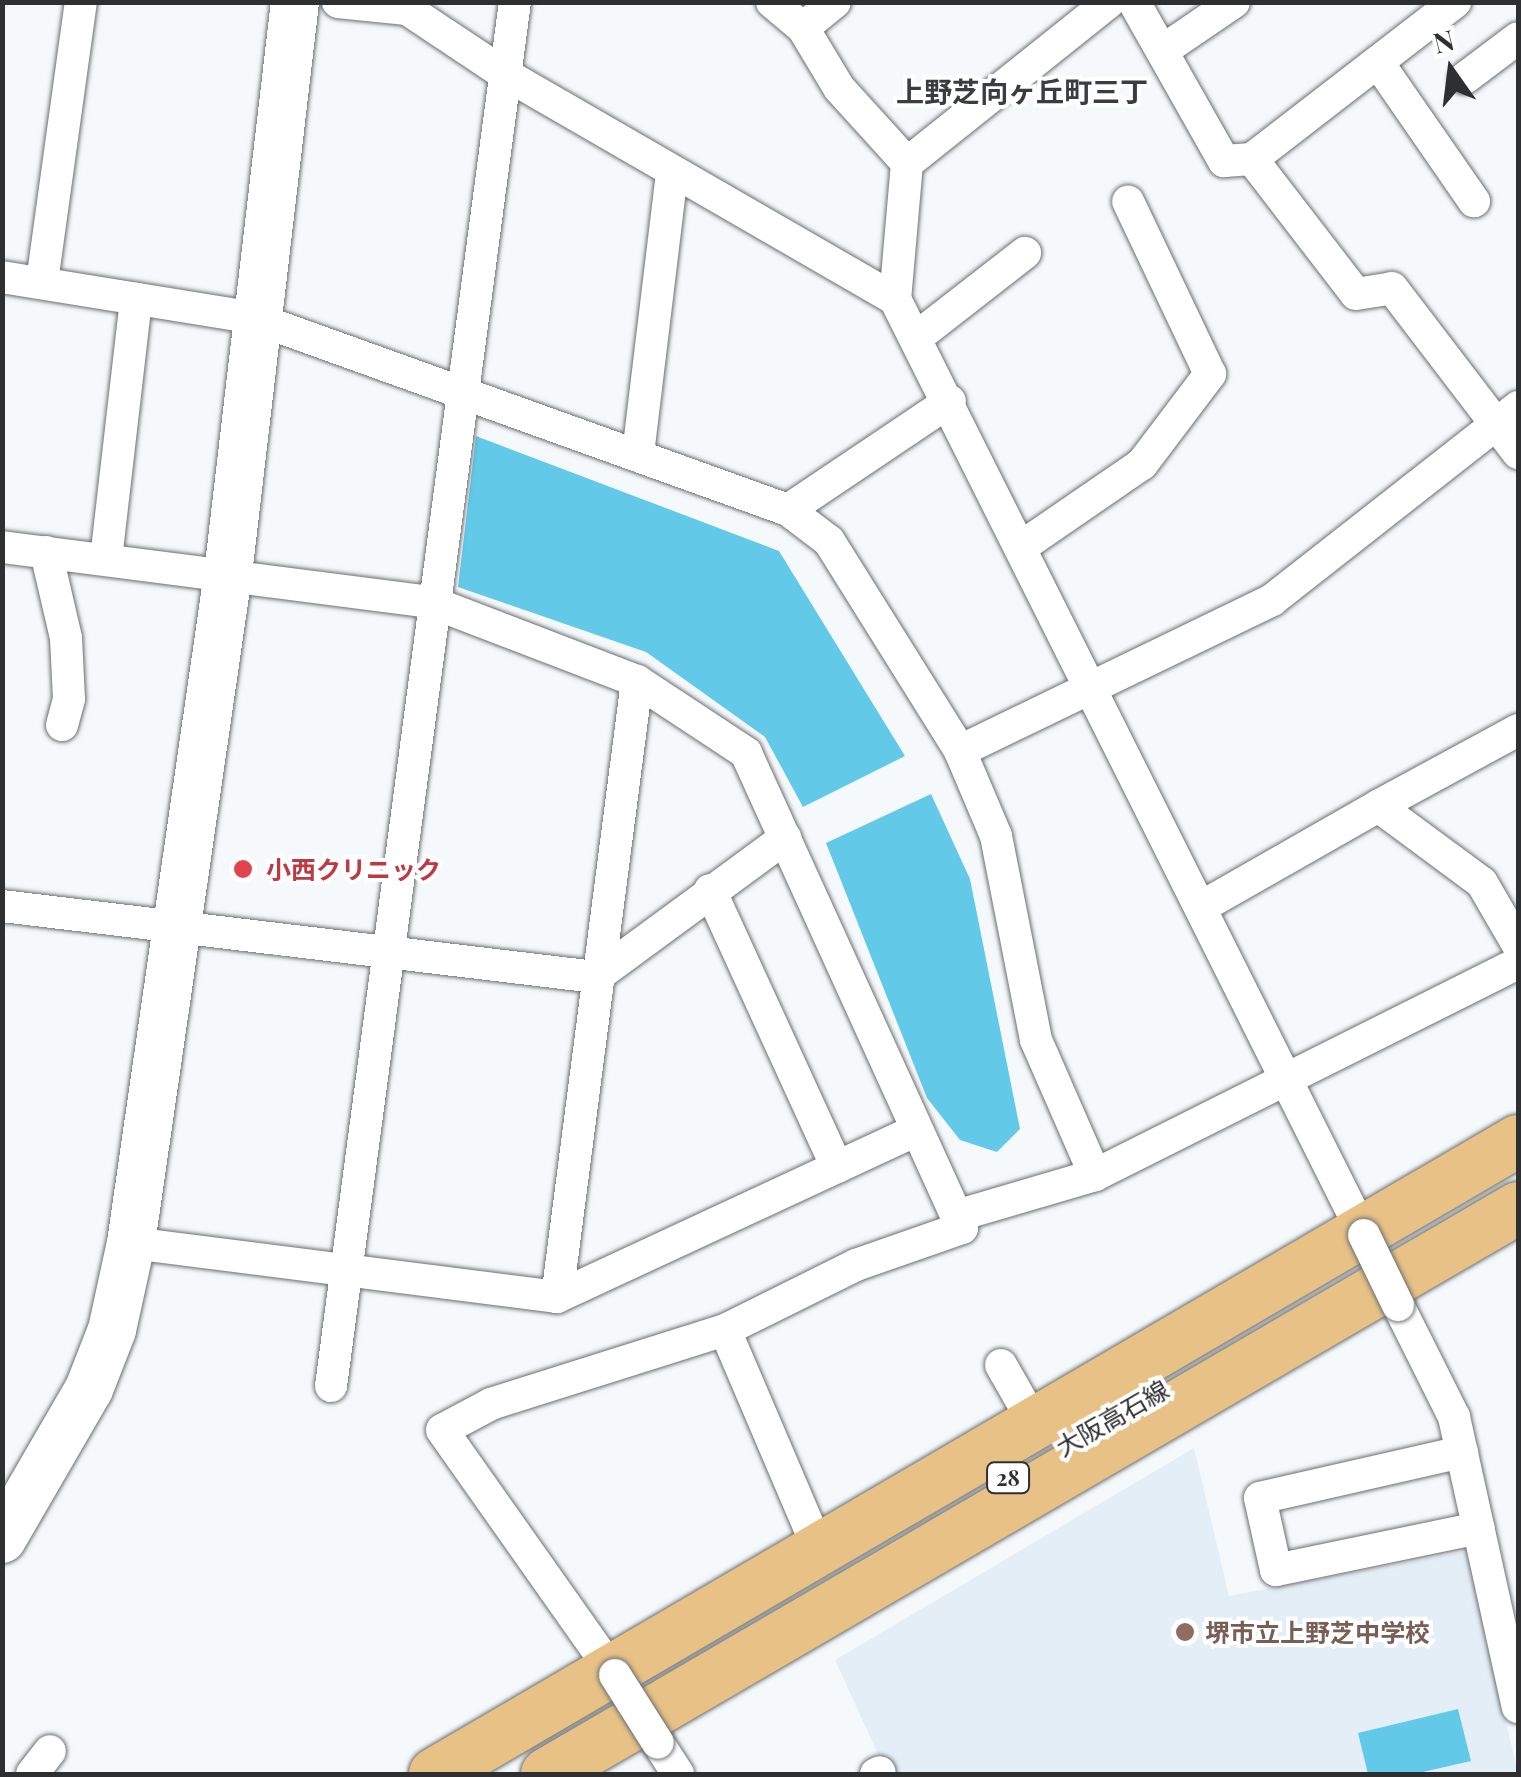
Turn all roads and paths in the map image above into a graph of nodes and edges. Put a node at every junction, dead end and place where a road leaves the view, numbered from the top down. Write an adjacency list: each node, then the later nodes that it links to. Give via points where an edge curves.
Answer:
1 (81, 2): 24 (street)
2 (295, 2): 27 (street)
3 (338, 2): 15 (street, via 407,9)
4 (515, 2): 15 (street)
5 (772, 2): 11 (street)
6 (836, 2): 11 (street)
7 (1109, 2): 18 (street)
8 (1134, 2): 13 (street)
9 (1234, 2): 13 (street)
10 (1455, 2): 14 (street)
11 (803, 28): 18 (street, via 839,88)
12 (1518, 38): 16 (street)
13 (1162, 52): 17 (street, via 1224,161)
14 (1379, 64): 17 (street); 21 (street)
15 (504, 74): 19 (street); 29 (street)
16 (1465, 78)
17 (1252, 159): 31 (street, via 1356,294 1392,288)
18 (907, 163): 26 (street)
19 (672, 173): 26 (street); 33 (street)
20 (1128, 200): 35 (street, via 1210,374 1142,464)
21 (1474, 201)
22 (1025, 253): 28 (street)
23 (2, 277): 24 (street)
24 (42, 282): 25 (street)
25 (136, 298): 27 (street); 38 (street)
26 (895, 299): 28 (street)
27 (254, 318): 29 (street); 39 (street)
28 (917, 337): 30 (street)
29 (460, 390): 33 (street); 40 (street)
30 (950, 401): 34 (street); 35 (street)
31 (1506, 416): 32 (street); 42 (street, via 1272,600)
32 (1518, 453)
33 (638, 454): 34 (street)
34 (788, 510): 45 (street, via 829,541)
35 (1024, 545): 42 (street)
36 (2, 547): 37 (street)
37 (46, 552): 38 (street); 43 (street, via 66,638)
38 (106, 559): 39 (street)
39 (228, 574): 40 (street); 51 (street)
40 (432, 602): 41 (street); 53 (street)
41 (637, 681): 47 (street, via 746,752); 55 (street)
42 (1094, 685): 45 (street); 50 (street)
43 (62, 725)
44 (1518, 730): 46 (street)
45 (960, 751): 60 (street, via 996,836 1036,1040)
46 (1378, 806): 50 (street); 52 (street, via 1482,883)
47 (785, 838): 48 (street); 57 (street)
48 (710, 890): 55 (street); 59 (street)
49 (2, 906): 51 (street)
50 (1203, 906): 56 (street)
51 (174, 926): 53 (street); 66 (street)
52 (1518, 945)
53 (387, 954): 55 (street); 67 (street)
54 (1518, 963): 56 (street)
55 (596, 978): 68 (street)
56 (1290, 1080): 60 (street); 64 (street)
57 (915, 1131): 59 (street); 63 (street)
58 (1518, 1141): 64 (main road)
59 (837, 1167): 68 (street)
60 (1095, 1175): 63 (street)
61 (1518, 1181): 82 (main road, 大阪高石線 / 28)
62 (1518, 1208): 83 (main road, 大阪高石線 / 28)
63 (959, 1222): 70 (street)
64 (1364, 1235): 69 (street, bridge); 73 (main road)
65 (1518, 1237): 69 (main road)
66 (131, 1244): 67 (street); 76 (street, via 112,1330 89,1389)
67 (347, 1268): 68 (street); 72 (street)
68 (557, 1297)
69 (1398, 1305): 74 (street, via 1454,1417); 80 (main road)
70 (724, 1330): 77 (street); 78 (street, via 490,1404 442,1430)
71 (1002, 1365): 73 (street)
72 (331, 1386)
73 (1037, 1428): 77 (main road)
74 (1462, 1452): 75 (street); 75 (street, via 1260,1498 1276,1570)
75 (1478, 1528): 79 (street)
76 (2, 1539)
77 (821, 1555): 78 (main road)
78 (615, 1675): 80 (street, bridge); 81 (main road)
79 (1518, 1708)
80 (668, 1759): 84 (main road)
81 (435, 1774)
82 (496, 1774)
83 (547, 1774)
84 (604, 1774)

